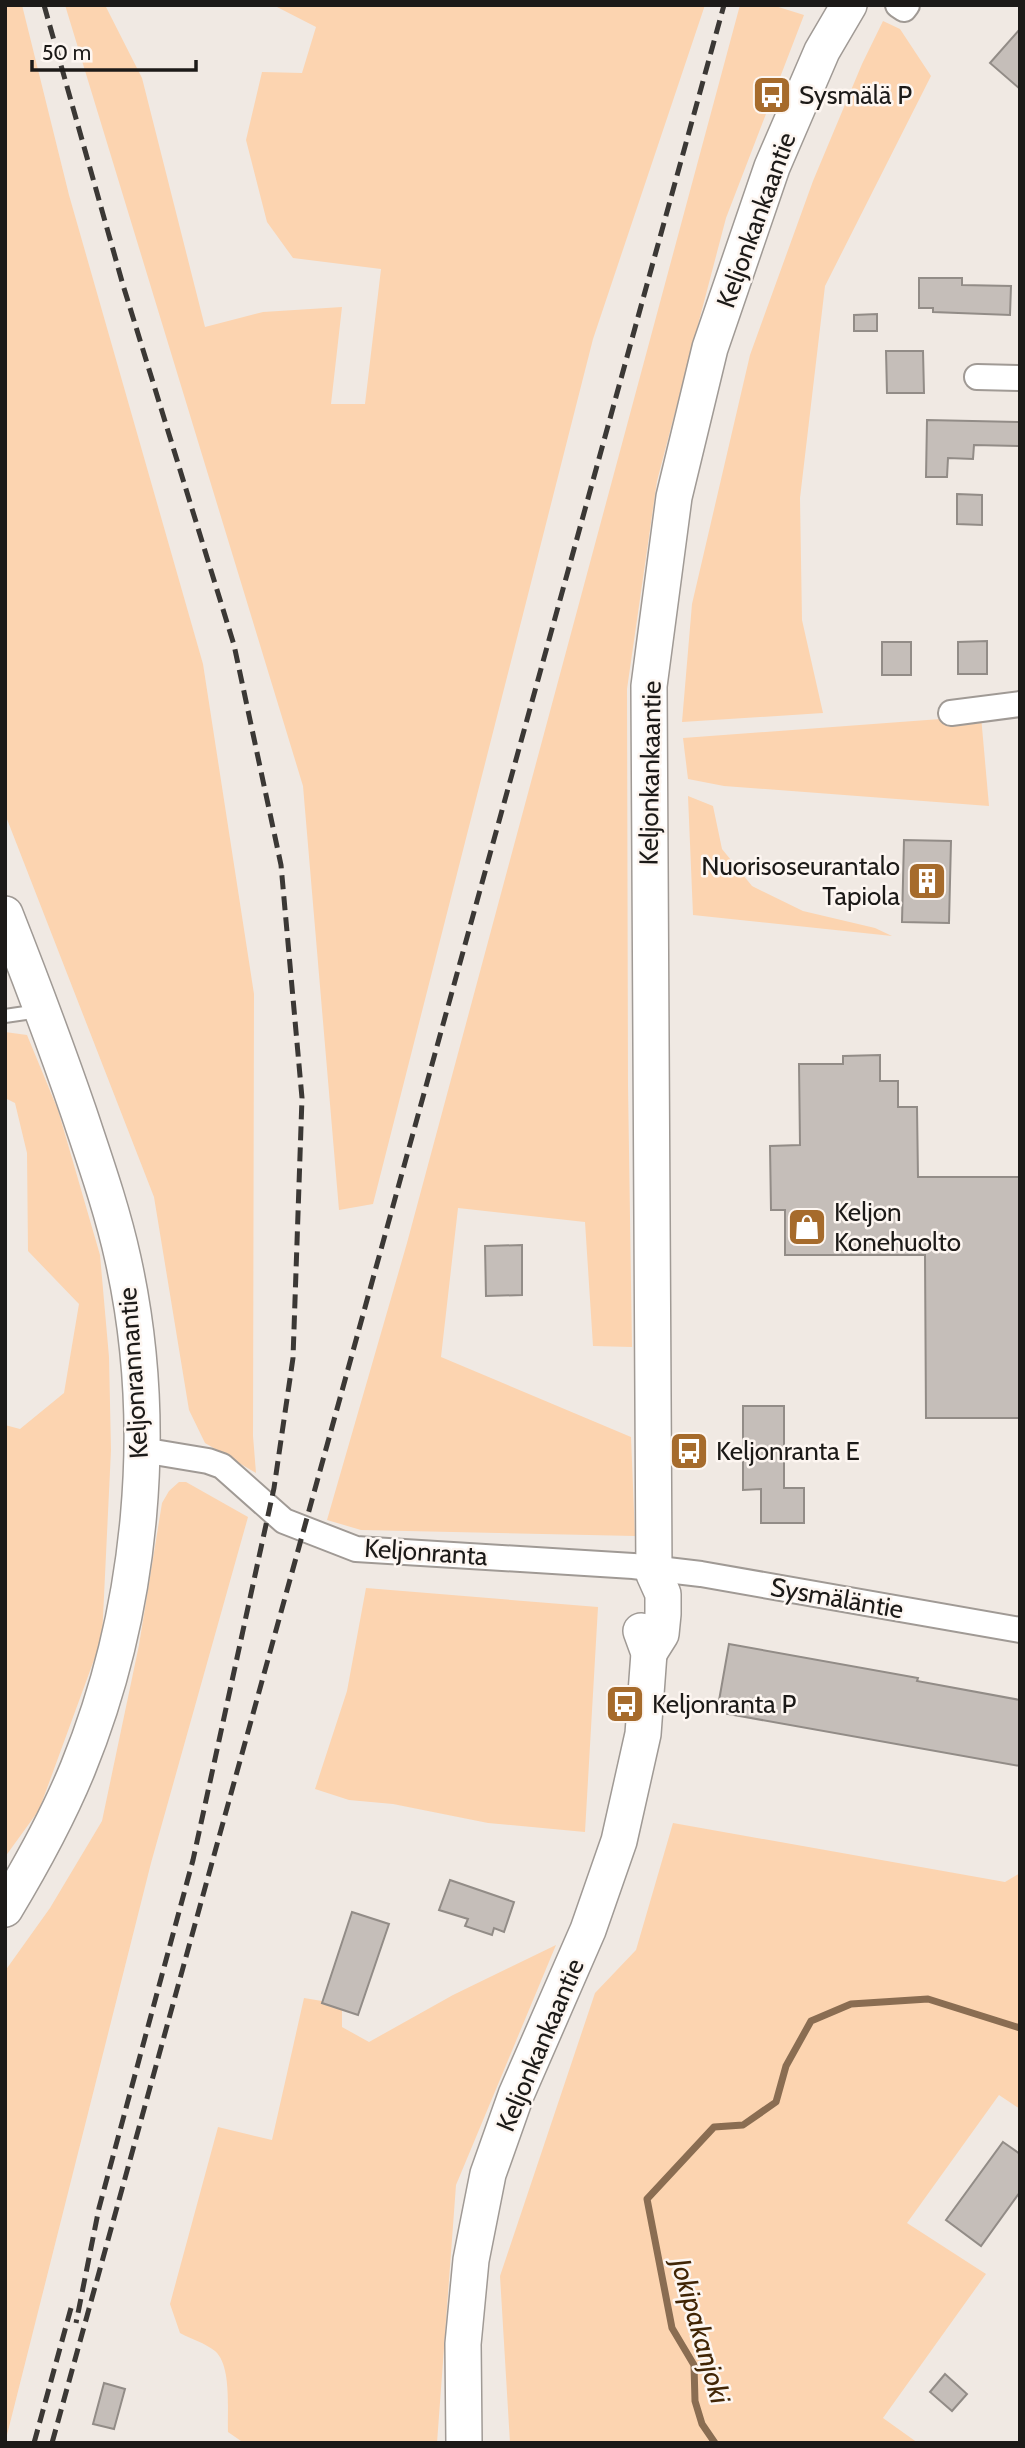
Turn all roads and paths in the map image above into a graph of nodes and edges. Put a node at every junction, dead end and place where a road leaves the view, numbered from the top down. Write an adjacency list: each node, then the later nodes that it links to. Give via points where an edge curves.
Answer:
1 (849, 5): 12 (main road, Keljonkankaantie, via 822,51 772,167 710,348 674,497 649,685)
2 (898, 5): 3 (street, via 904,9)
3 (908, 5)
4 (977, 377): 5 (street)
5 (1020, 378)
6 (1020, 704): 7 (street)
7 (951, 713)
8 (5, 914): 9 (main road, Keljonrannantie)
9 (43, 1010): 10 (lane); 11 (main road, Keljonrannantie, via 109,1202 124,1261 139,1372)
10 (5, 1016)
11 (142, 1450): 12 (street, Keljonranta, via 222,1466 284,1521 356,1549); 14 (main road, Keljonrannantie, via 134,1551 105,1690 62,1805)
12 (654, 1571): 13 (street, Sysmäläntie, via 701,1574); 15 (main road, Keljonkankaantie, via 643,1594 641,1632 649,1653 643,1734 619,1842 589,1930 516,2095 488,2174 471,2260 463,2344)
13 (1020, 1630)
14 (5, 1909)
15 (464, 2443)

